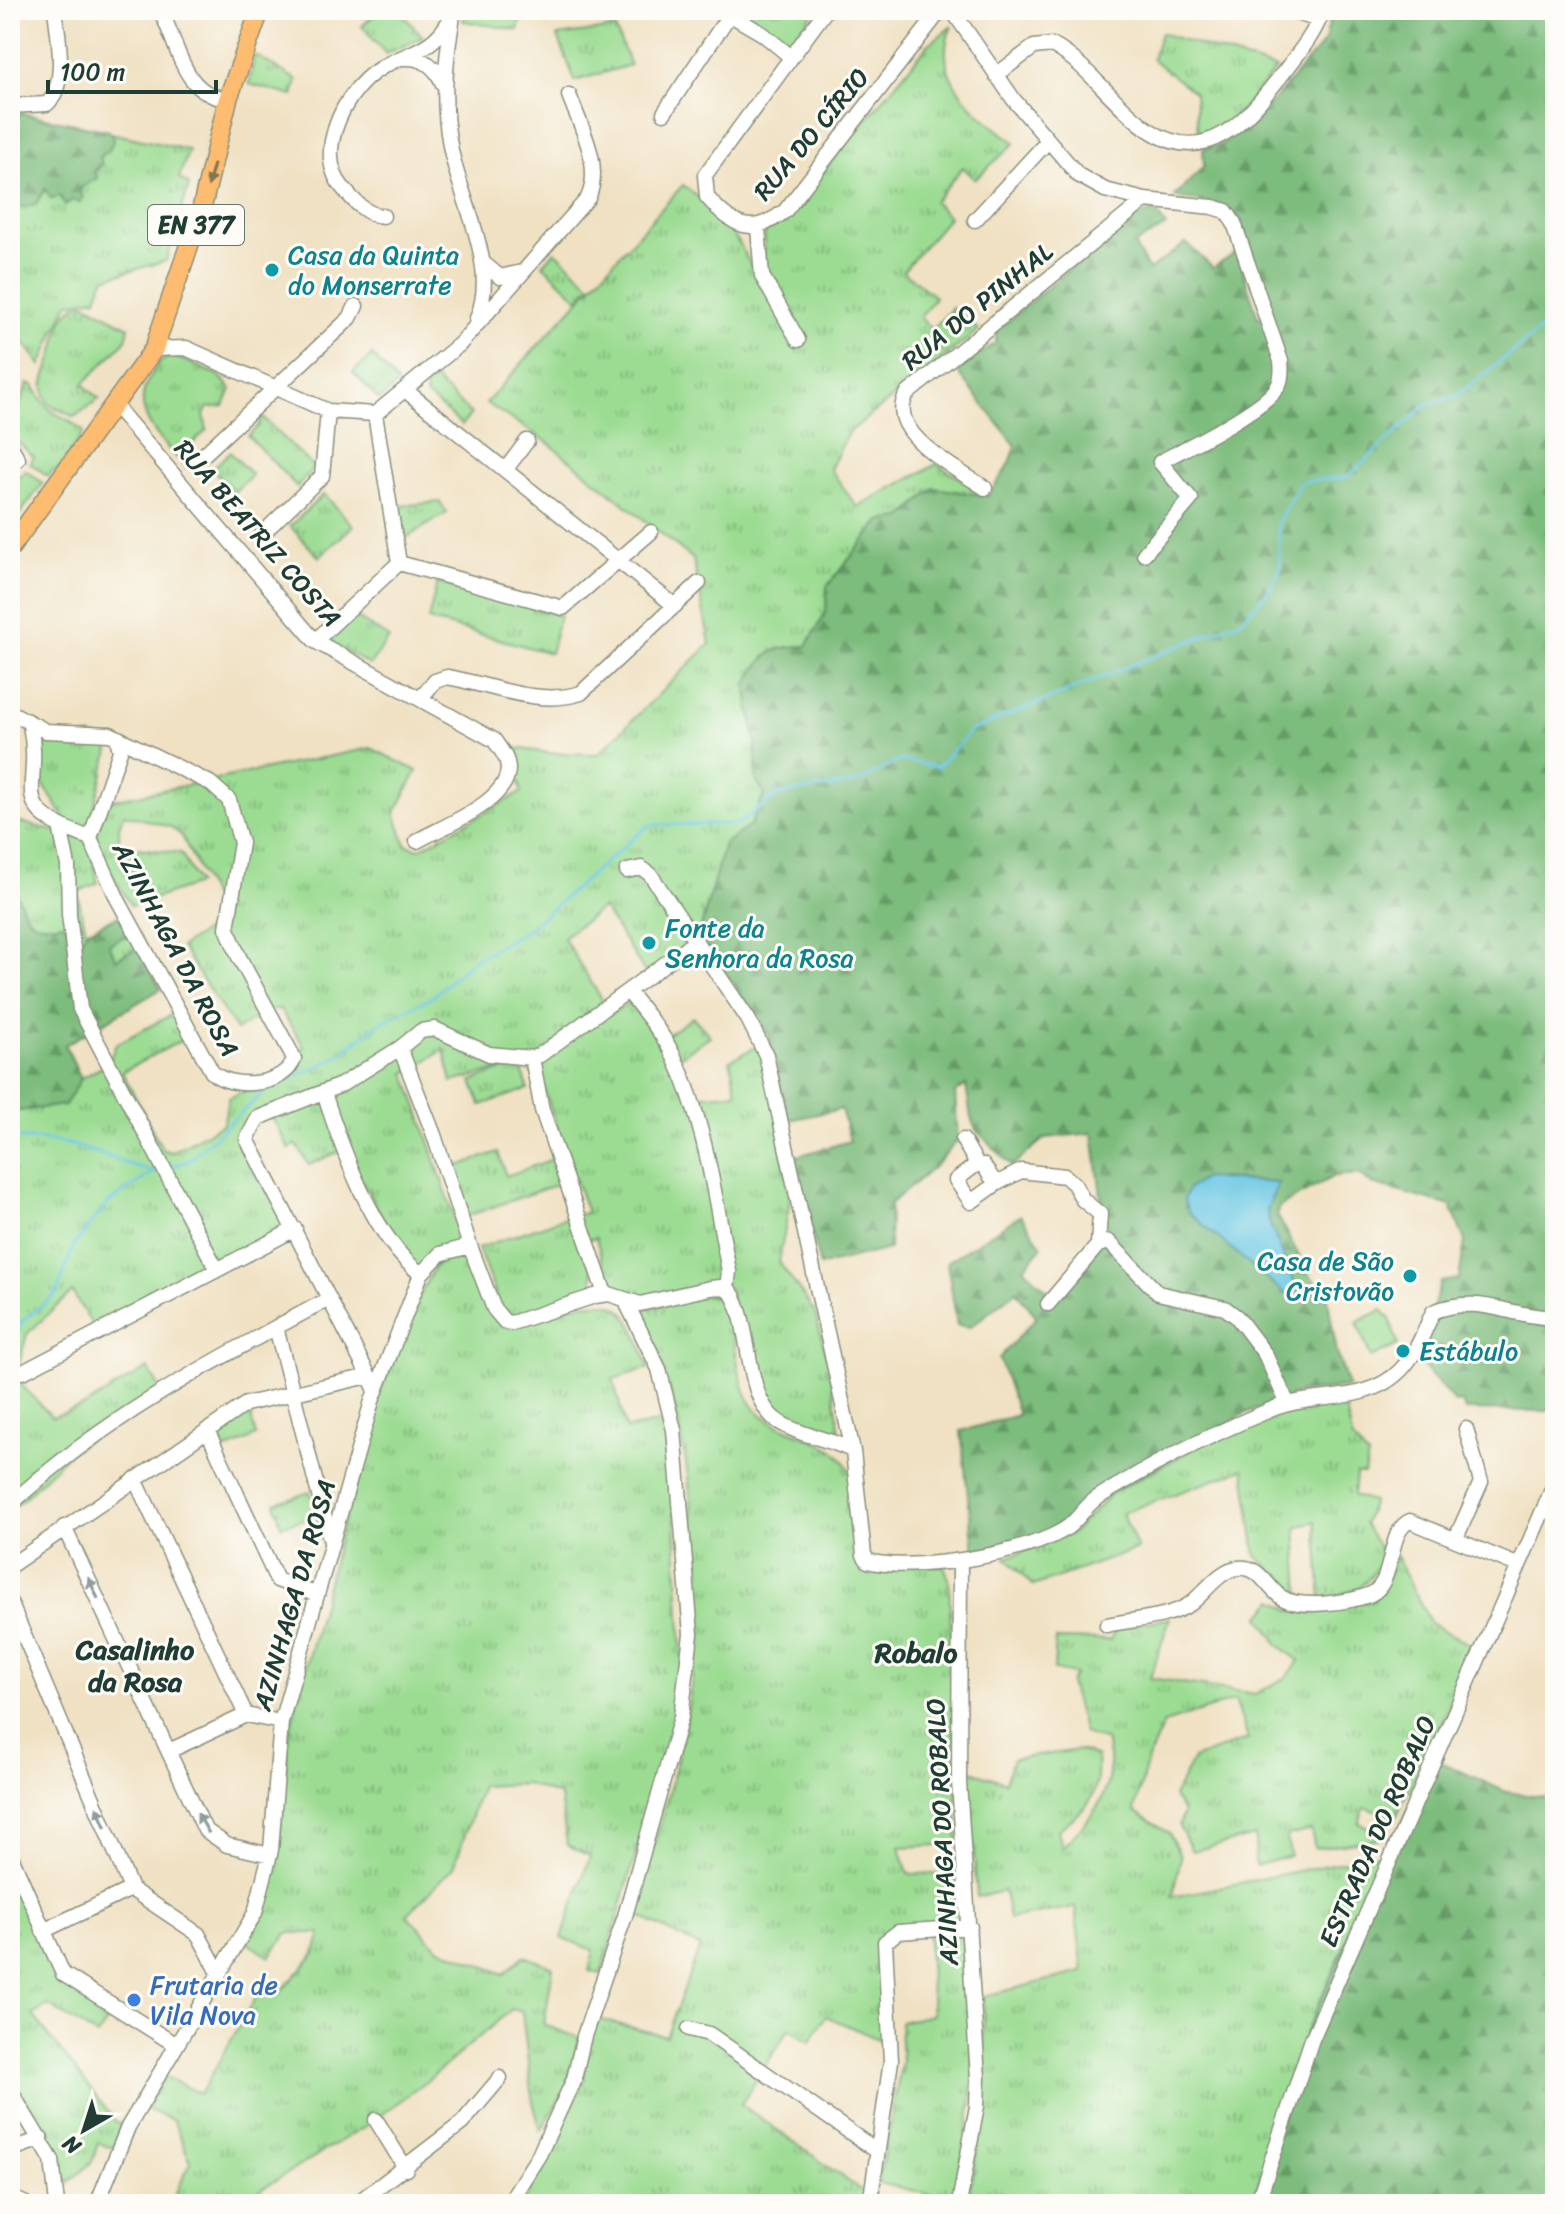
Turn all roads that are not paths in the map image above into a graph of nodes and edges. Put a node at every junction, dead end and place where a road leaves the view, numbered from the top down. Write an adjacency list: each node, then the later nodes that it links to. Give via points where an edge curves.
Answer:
1 (55, 10): 18 (street, via 59,57 54,96 47,104)
2 (160, 10): 17 (street, via 193,83 206,96)
3 (260, 10): 17 (main road, EN 377)
4 (454, 10): 13 (street, via 430,44); 15 (street)
5 (826, 10): 12 (street)
6 (899, 10): 7 (street)
7 (941, 10): 24 (street, RUA DO CÍRIO, via 785,211)
8 (952, 10): 14 (street)
9 (1287, 10): 11 (street)
10 (726, 12): 12 (street); 19 (street)
11 (1321, 15): 14 (street, via 1247,118 1205,141 1176,141 1149,130 1052,45 1034,47)
12 (791, 57): 24 (street, via 705,175 707,197 716,207 748,228)
13 (400, 59): 15 (street, via 428,63 439,74); 22 (street, via 373,74 351,97 331,147 342,186 366,210)
14 (996, 75): 20 (street)
15 (445, 93): 25 (street, via 450,146)
16 (569, 95): 26 (street, via 593,162 593,187 581,208)
17 (228, 99): 30 (main road, EN 377, one-way to 30, via 206,192)
18 (10, 106)
19 (664, 113)
20 (1048, 141): 21 (street, via 1088,182); 23 (street)
21 (1145, 200): 41 (street, RUA DO PINHAL, via 901,403 915,438); 45 (street, via 1226,211 1281,361 1278,386 1271,395 1153,460 1191,499)
22 (383, 216)
23 (975, 220)
24 (758, 228): 29 (street, RUA DO CÍRIO, via 762,276)
25 (482, 261): 26 (street, via 500,277); 28 (street, via 484,293)
26 (524, 271): 28 (street)
27 (356, 306): 31 (street, via 350,318)
28 (474, 326): 32 (street)
29 (798, 340)
30 (154, 349): 31 (street, via 186,348); 33 (main road, EN 377)
31 (275, 389): 34 (street); 39 (street)
32 (405, 390): 35 (street); 40 (street)
33 (115, 406): 44 (main road, EN 377); 50 (street, RUA BEATRIZ COSTA)
34 (328, 411): 35 (street); 43 (street, via 322,476)
35 (375, 414): 47 (street)
36 (527, 441): 40 (street)
37 (10, 445): 38 (street)
38 (18, 459)
39 (197, 461)
40 (506, 469): 46 (street)
41 (985, 488)
42 (651, 532): 46 (street)
43 (262, 534)
44 (10, 548)
45 (1144, 554)
46 (618, 561): 47 (street, via 563,608); 49 (street)
47 (399, 563): 50 (street)
48 (699, 583): 49 (street)
49 (675, 606): 51 (street, via 581,693 521,694 447,677 435,681)
50 (315, 641): 51 (street, RUA BEATRIZ COSTA)
51 (420, 699): 57 (street, RUA BEATRIZ COSTA, via 494,740 507,761 507,782 496,797)
52 (10, 712): 53 (street, AZINHAGA DA ROSA)
53 (30, 725): 54 (street, AZINHAGA DA ROSA); 55 (street, via 35,760 31,799)
54 (117, 738): 56 (street, AZINHAGA DA ROSA, via 120,751); 56 (street, AZINHAGA DA ROSA, via 210,783 229,800 241,843 227,928 294,1058 285,1072 238,1083 212,1072)
55 (60, 826): 56 (street); 70 (street, via 80,1009)
56 (90, 838)
57 (417, 841)
58 (627, 871): 59 (street, via 641,868 650,874)
59 (696, 941): 60 (street); 86 (street, via 766,1055)
60 (628, 991): 62 (street); 72 (street, via 668,1046 688,1091 707,1158 729,1271)
61 (400, 1048): 62 (street, via 421,1031 435,1029 489,1054); 63 (street); 69 (street)
62 (532, 1058): 73 (street, via 542,1110)
63 (324, 1093): 67 (street, via 258,1118 247,1134); 71 (street, via 369,1202 398,1251)
64 (963, 1140): 66 (street, via 977,1164 956,1180 971,1202)
65 (983, 1165): 66 (street)
66 (996, 1184): 68 (street, via 1021,1171 1065,1176 1100,1214)
67 (295, 1229): 70 (street); 74 (street)
68 (1098, 1245): 76 (street); 83 (street, via 1115,1246 1158,1293 1217,1306 1237,1317 1265,1354)
69 (470, 1246): 71 (street, via 440,1254); 73 (street, via 494,1309 505,1322)
70 (216, 1268): 79 (street)
71 (421, 1274): 81 (street, AZINHAGA DA ROSA)
72 (727, 1289): 75 (street, via 640,1304); 86 (street, via 736,1303 767,1411 790,1428)
73 (605, 1294): 75 (street)
74 (329, 1299): 78 (street); 80 (street)
75 (625, 1300): 122 (street, via 659,1369 674,1430 691,1634 681,1717 574,2079 539,2155)
76 (1048, 1304)
77 (1555, 1318): 83 (street, via 1472,1302 1442,1308 1433,1312 1414,1354 1386,1382 1333,1397)
78 (276, 1327): 82 (street); 89 (street, via 183,1378 50,1469)
79 (23, 1372)
80 (369, 1376): 81 (street); 82 (street)
81 (376, 1390): 92 (street, AZINHAGA DA ROSA)
82 (293, 1394): 85 (street, via 246,1404); 92 (street)
83 (1287, 1402): 93 (street, via 1156,1463 1095,1500 1067,1528 1035,1543)
84 (1466, 1429): 91 (street, via 1481,1482)
85 (207, 1430): 87 (street); 96 (street, via 277,1580)
86 (853, 1451): 93 (street, via 868,1561)
87 (135, 1479): 90 (street); 99 (street)
88 (1555, 1483): 94 (street, ESTRADA DO ROBALO)
89 (10, 1505)
90 (64, 1527): 95 (street); 101 (street, one-way to 90)
91 (1456, 1538): 94 (street); 98 (street, via 1406,1522 1379,1585 1370,1594 1324,1603 1291,1602 1257,1571 1239,1567 1188,1606)
92 (331, 1542): 96 (street, AZINHAGA DA ROSA)
93 (960, 1561): 105 (street, AZINHAGA DO ROBALO, via 959,1782)
94 (1517, 1565): 125 (street, ESTRADA DO ROBALO, via 1312,2039)
95 (10, 1566)
96 (315, 1594): 100 (street, AZINHAGA DA ROSA)
97 (10, 1602): 104 (street, one-way to 97)
98 (1107, 1625)
99 (246, 1715): 100 (street); 101 (street)
100 (281, 1722): 103 (street, AZINHAGA DA ROSA)
101 (169, 1751): 103 (street, one-way to 101, via 227,1845 205,1830)
102 (10, 1854): 106 (street)
103 (270, 1855): 107 (street, AZINHAGA DA ROSA, via 255,1913)
104 (131, 1889): 106 (street); 107 (street, via 198,1934)
105 (970, 1927): 115 (street, via 898,1932 885,1942 891,2061); 124 (street, AZINHAGA DO ROBALO, via 977,2106)
106 (43, 1931): 109 (street, via 63,1974)
107 (218, 1971): 109 (street, AZINHAGA DA ROSA)
108 (689, 2029): 115 (street, via 709,2034)
109 (176, 2045): 120 (street, AZINHAGA DA ROSA, via 128,2127)
110 (500, 2078): 116 (street, via 462,2123)
111 (10, 2090): 113 (street)
112 (376, 2120): 116 (street)
113 (41, 2139): 114 (street); 119 (street, via 52,2160)
114 (10, 2150)
115 (877, 2151): 123 (street)
116 (406, 2169): 121 (street)
117 (10, 2197): 118 (street)
118 (26, 2204)
119 (57, 2204)
120 (97, 2204)
121 (356, 2204)
122 (508, 2204)
123 (870, 2204)
124 (959, 2204)
125 (1257, 2204)

